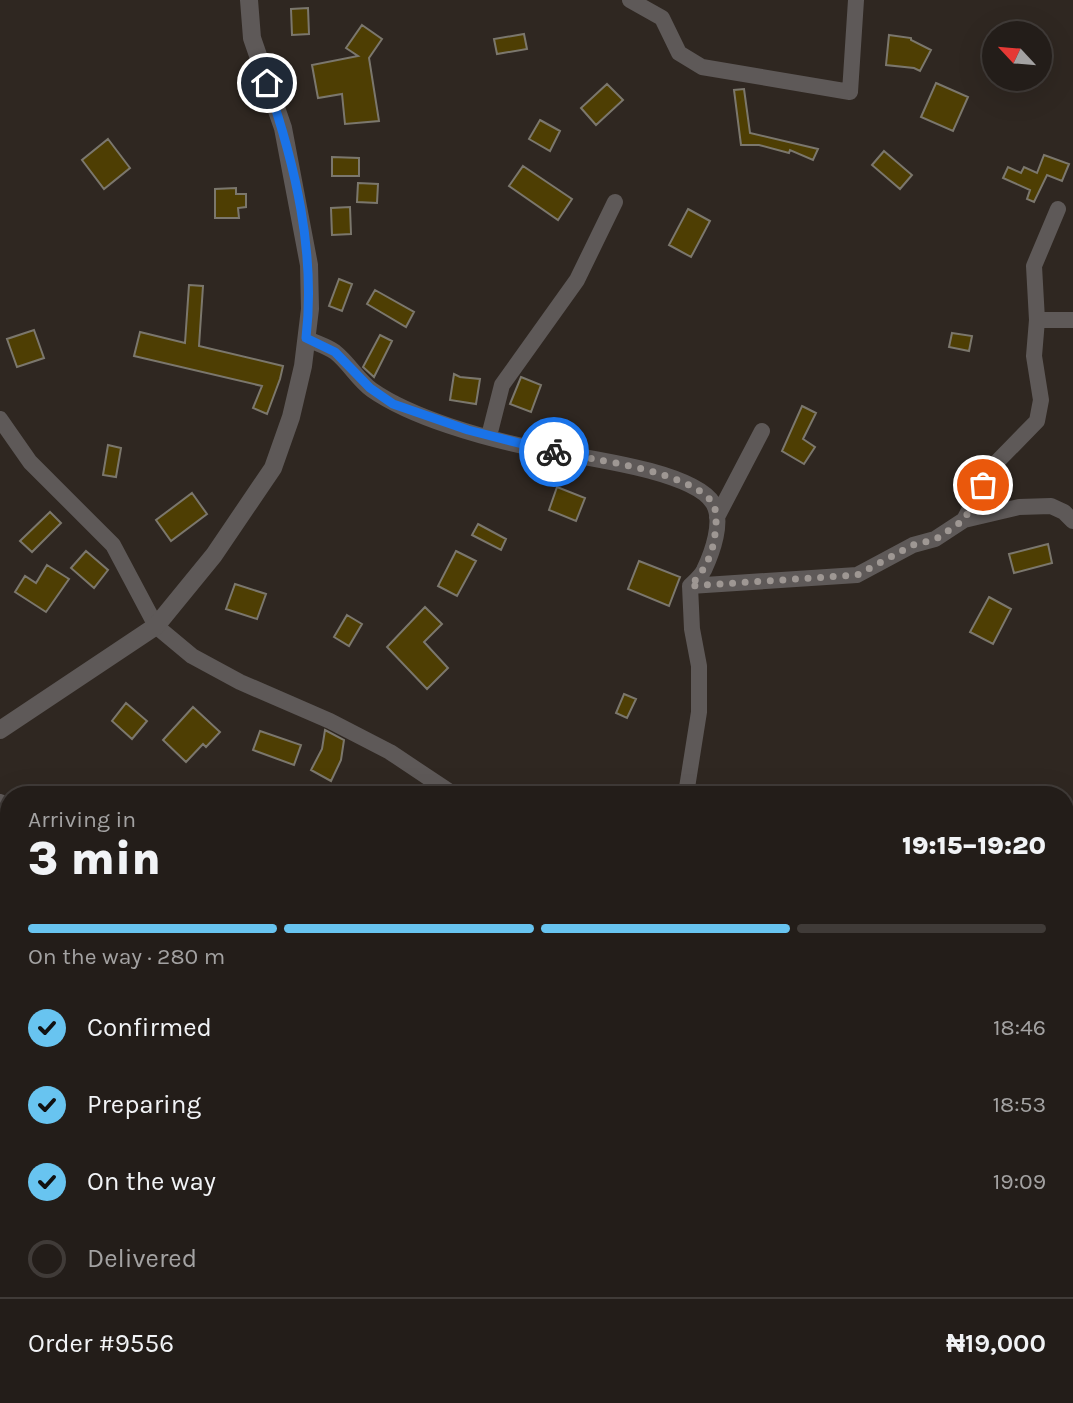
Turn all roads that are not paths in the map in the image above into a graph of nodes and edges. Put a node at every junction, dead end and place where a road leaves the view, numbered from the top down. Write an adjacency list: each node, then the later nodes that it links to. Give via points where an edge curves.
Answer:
1 (249, 0): 8 (street, via 252,38 283,128 302,220 309,265)
2 (630, 0): 3 (street, via 662,18 679,53 702,67 850,92)
3 (856, 0)
4 (615, 202): 11 (street, via 577,280 502,385)
5 (1058, 209): 6 (street, via 1034,266)
6 (1037, 320): 7 (street); 13 (street, via 1038,421 992,467)
7 (1073, 320)
8 (306, 338): 11 (street, via 335,352 393,404); 16 (street, via 291,417 273,468 214,555)
9 (0, 419): 16 (street, via 30,462 113,545)
10 (762, 431): 12 (street)
11 (489, 436): 12 (street, via 635,467 682,482 713,503)
12 (717, 517): 15 (street, via 704,572)
13 (964, 520): 14 (street, via 1019,507 1051,506); 15 (street, via 936,539 913,545 857,575)
14 (1073, 521)
15 (690, 586): 19 (street, via 699,712)
16 (156, 626): 17 (street); 18 (street, via 192,656 240,682 379,746)
17 (0, 730)
18 (431, 786)
19 (687, 786)

